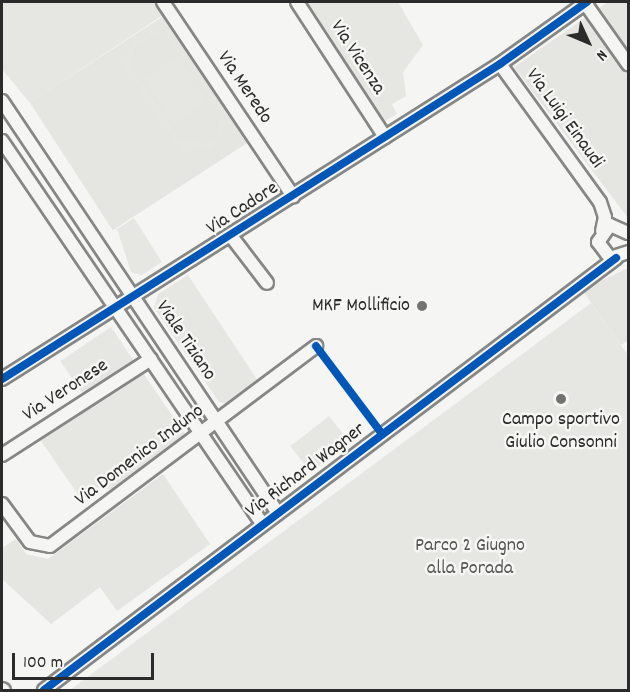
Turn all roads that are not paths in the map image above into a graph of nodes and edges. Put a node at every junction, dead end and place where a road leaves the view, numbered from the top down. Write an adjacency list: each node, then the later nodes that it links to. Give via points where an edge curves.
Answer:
1 (162, 2): 9 (street, Via Meredo)
2 (297, 2): 7 (street, Via Vicenza)
3 (586, 2): 4 (street, Via Cadore); 5 (street)
4 (500, 64): 7 (street, Via Cadore); 10 (street, Via Luigi Einaudi, via 600,202 605,217)
5 (628, 64)
6 (2, 101): 17 (street, Viale Tiziano)
7 (385, 137): 9 (street, Via Cadore)
8 (2, 141): 18 (street, Viale Tiziano)
9 (293, 196): 12 (street, Via Cadore)
10 (602, 231): 11 (street, via 614,225); 13 (street)
11 (628, 233)
12 (231, 236): 16 (street); 17 (street, Via Cadore)
13 (598, 244): 14 (street, via 604,255); 15 (street)
14 (623, 255): 15 (street, Via Richard Wagner)
15 (588, 276): 26 (street, Via Richard Wagner)
16 (267, 283)
17 (132, 297): 18 (street, Via Cadore); 22 (street, Viale Tiziano)
18 (116, 307): 20 (street, Viale Tiziano); 21 (street, Via Cadore)
19 (316, 346): 22 (street, Via Domenico Induno)
20 (151, 359): 23 (street, Viale Tiziano); 24 (street, Via Veronese)
21 (2, 379)
22 (216, 423): 23 (street, Via Domenico Induno); 26 (street, Viale Tiziano)
23 (202, 434): 25 (street, Via Domenico Induno, via 57,543 43,548 23,534); 27 (street, Viale Tiziano)
24 (2, 455)
25 (2, 504)
26 (278, 513): 27 (street, Via Richard Wagner)
27 (262, 524): 28 (street, Via Richard Wagner)
28 (44, 690)

